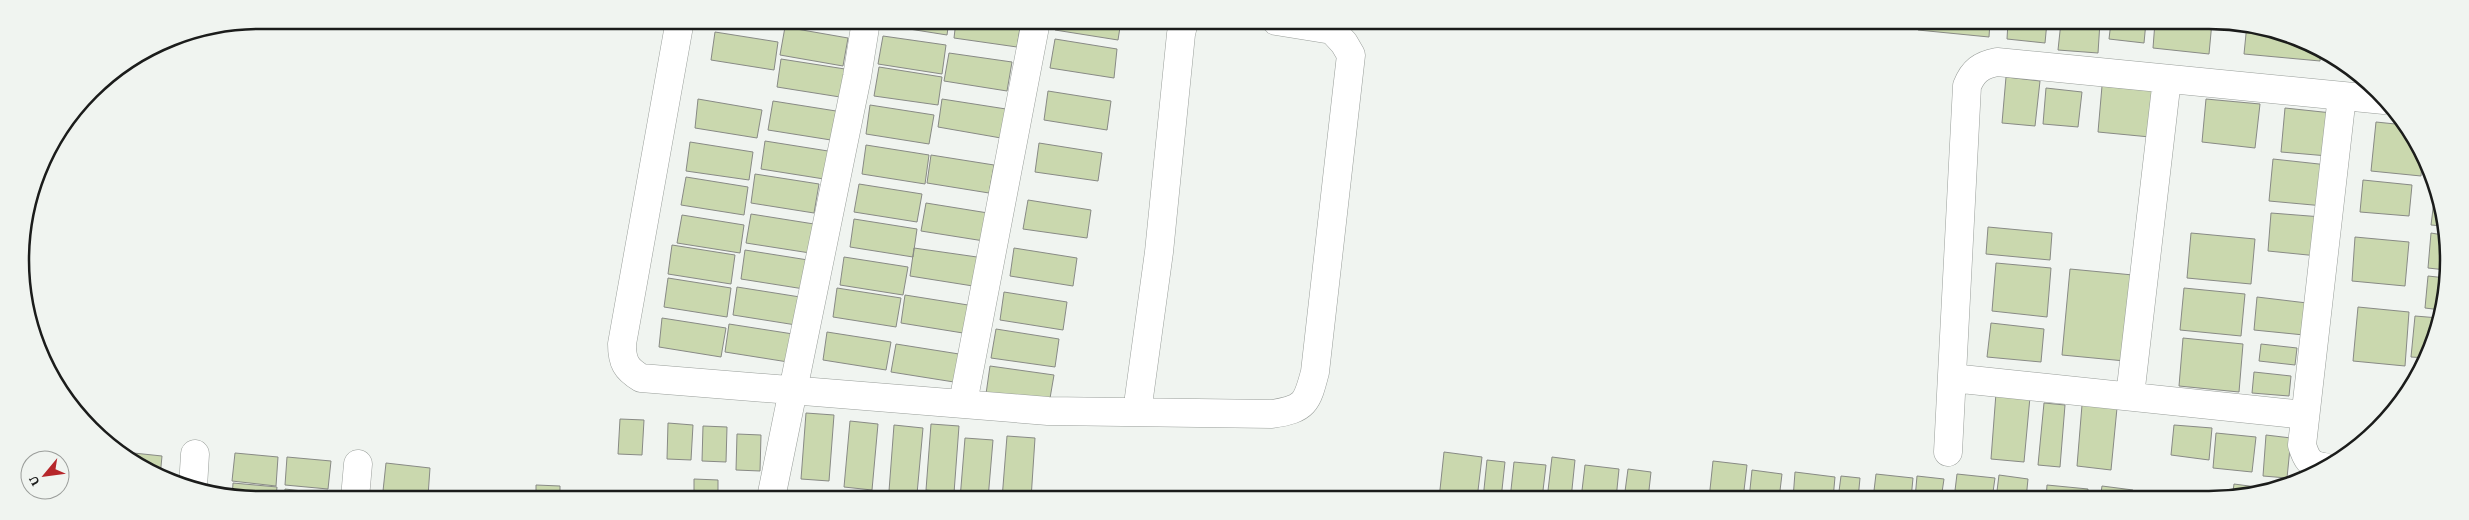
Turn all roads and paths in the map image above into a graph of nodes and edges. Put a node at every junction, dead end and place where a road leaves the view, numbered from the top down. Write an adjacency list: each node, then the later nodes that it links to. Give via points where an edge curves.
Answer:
1 (678, 29): 10 (street, via 622,344 624,365 641,378)
2 (865, 29): 10 (street)
3 (1034, 29): 12 (street)
4 (1182, 29): 13 (street, via 1159,252)
5 (1326, 29): 13 (street, via 1332,30 1351,55 1314,372 1308,398 1292,411 1272,414)
6 (2167, 79): 7 (street); 9 (street, via 1997,62 1986,64 1971,76 1967,86); 11 (street)
7 (2342, 96): 8 (street); 14 (street)
8 (2376, 99)
9 (1952, 378): 11 (street); 15 (street)
10 (792, 390): 12 (street); 21 (street)
11 (2130, 396): 14 (street)
12 (964, 403): 13 (street, via 1048,411)
13 (1137, 412)
14 (2305, 415): 18 (street, via 2302,445 2305,455)
15 (1948, 452)
16 (195, 454): 19 (street)
17 (358, 464): 20 (street)
18 (2314, 465)
19 (193, 481)
20 (356, 491)
21 (772, 491)

